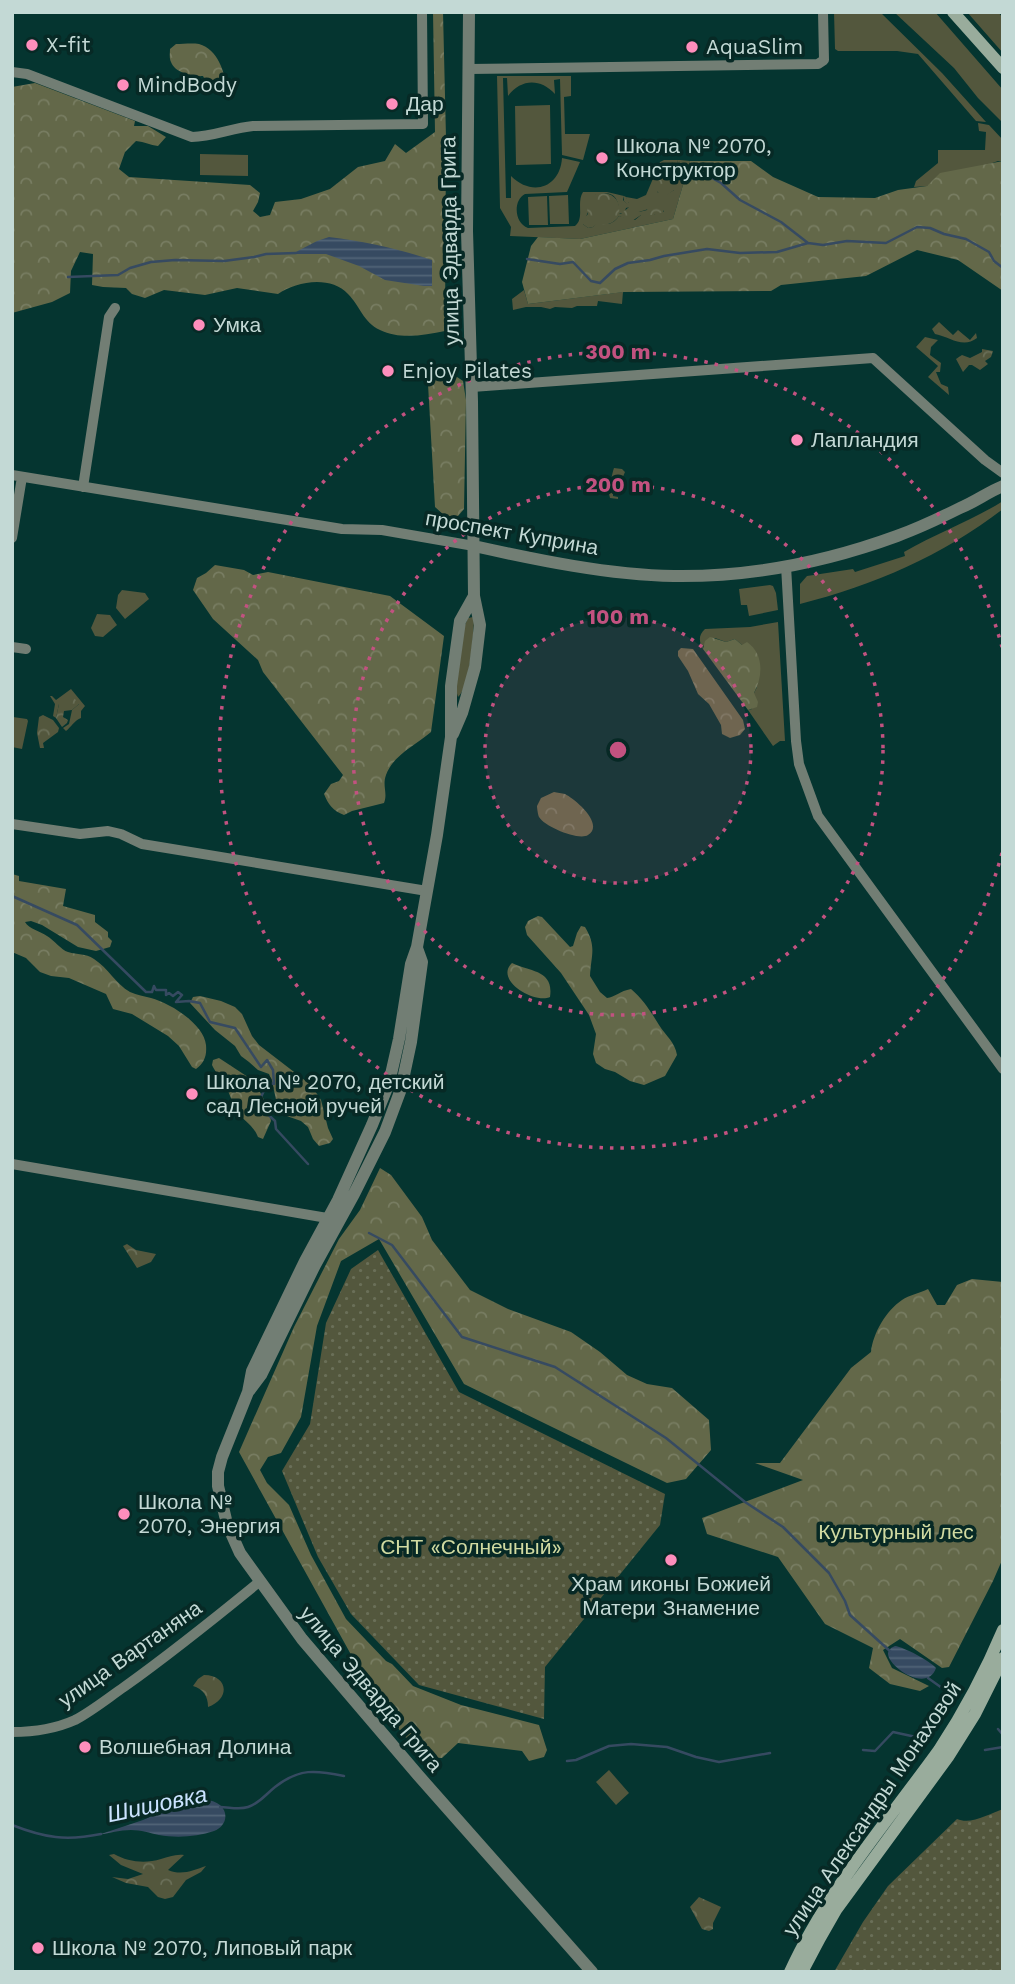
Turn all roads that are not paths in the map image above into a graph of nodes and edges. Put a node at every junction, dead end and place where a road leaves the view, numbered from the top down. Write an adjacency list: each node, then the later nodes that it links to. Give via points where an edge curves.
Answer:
1 (422, 12): 7 (street, via 424,124 250,127 192,137)
2 (469, 12): 6 (street, улица Эдварда Грига)
3 (823, 12): 6 (street, via 824,60 818,64)
4 (953, 12): 5 (main road)
5 (1003, 68)
6 (469, 69): 9 (street, улица Эдварда Грига, via 467,231)
7 (12, 72)
8 (115, 308): 13 (street, via 109,317)
9 (472, 387): 10 (street, via 873,358); 15 (street, улица Эдварда Грига)
10 (1003, 473)
11 (17, 476): 13 (street, проспект Куприна); 14 (street)
12 (1000, 486): 16 (street, проспект Куприна, via 963,508 897,536)
13 (83, 487): 15 (street, проспект Куприна)
14 (12, 538)
15 (474, 546): 16 (street, проспект Куприна, via 655,575 725,574); 17 (street, улица Эдварда Грига)
16 (786, 566): 23 (street, via 796,741 799,764 818,816)
17 (474, 596): 20 (street, улица Эдварда Грига, via 460,621 451,686); 20 (street, улица Эдварда Грига, via 480,625 475,667)
18 (12, 647): 19 (street)
19 (26, 649)
20 (452, 737): 22 (street, улица Эдварда Грига)
21 (12, 824): 22 (street, via 80,834 108,831 142,844)
22 (427, 891): 25 (street, улица Эдварда Грига, via 417,947 422,962 401,1089 385,1132)
23 (1003, 1069)
24 (12, 1164): 25 (street)
25 (334, 1219): 26 (street, улица Эдварда Грига, via 305,1261 252,1371 218,1472 227,1524)
26 (260, 1582): 29 (street, улица Вартаняна, via 91,1710 54,1728); 30 (street, улица Эдварда Грига, via 401,1756)
27 (1003, 1630): 31 (main road, улица Александры Монаховой, via 955,1724 827,1904)
28 (1003, 1658): 32 (main road, улица Александры Монаховой, via 961,1736 848,1892)
29 (12, 1732)
30 (592, 1972)
31 (790, 1972)
32 (802, 1972)

